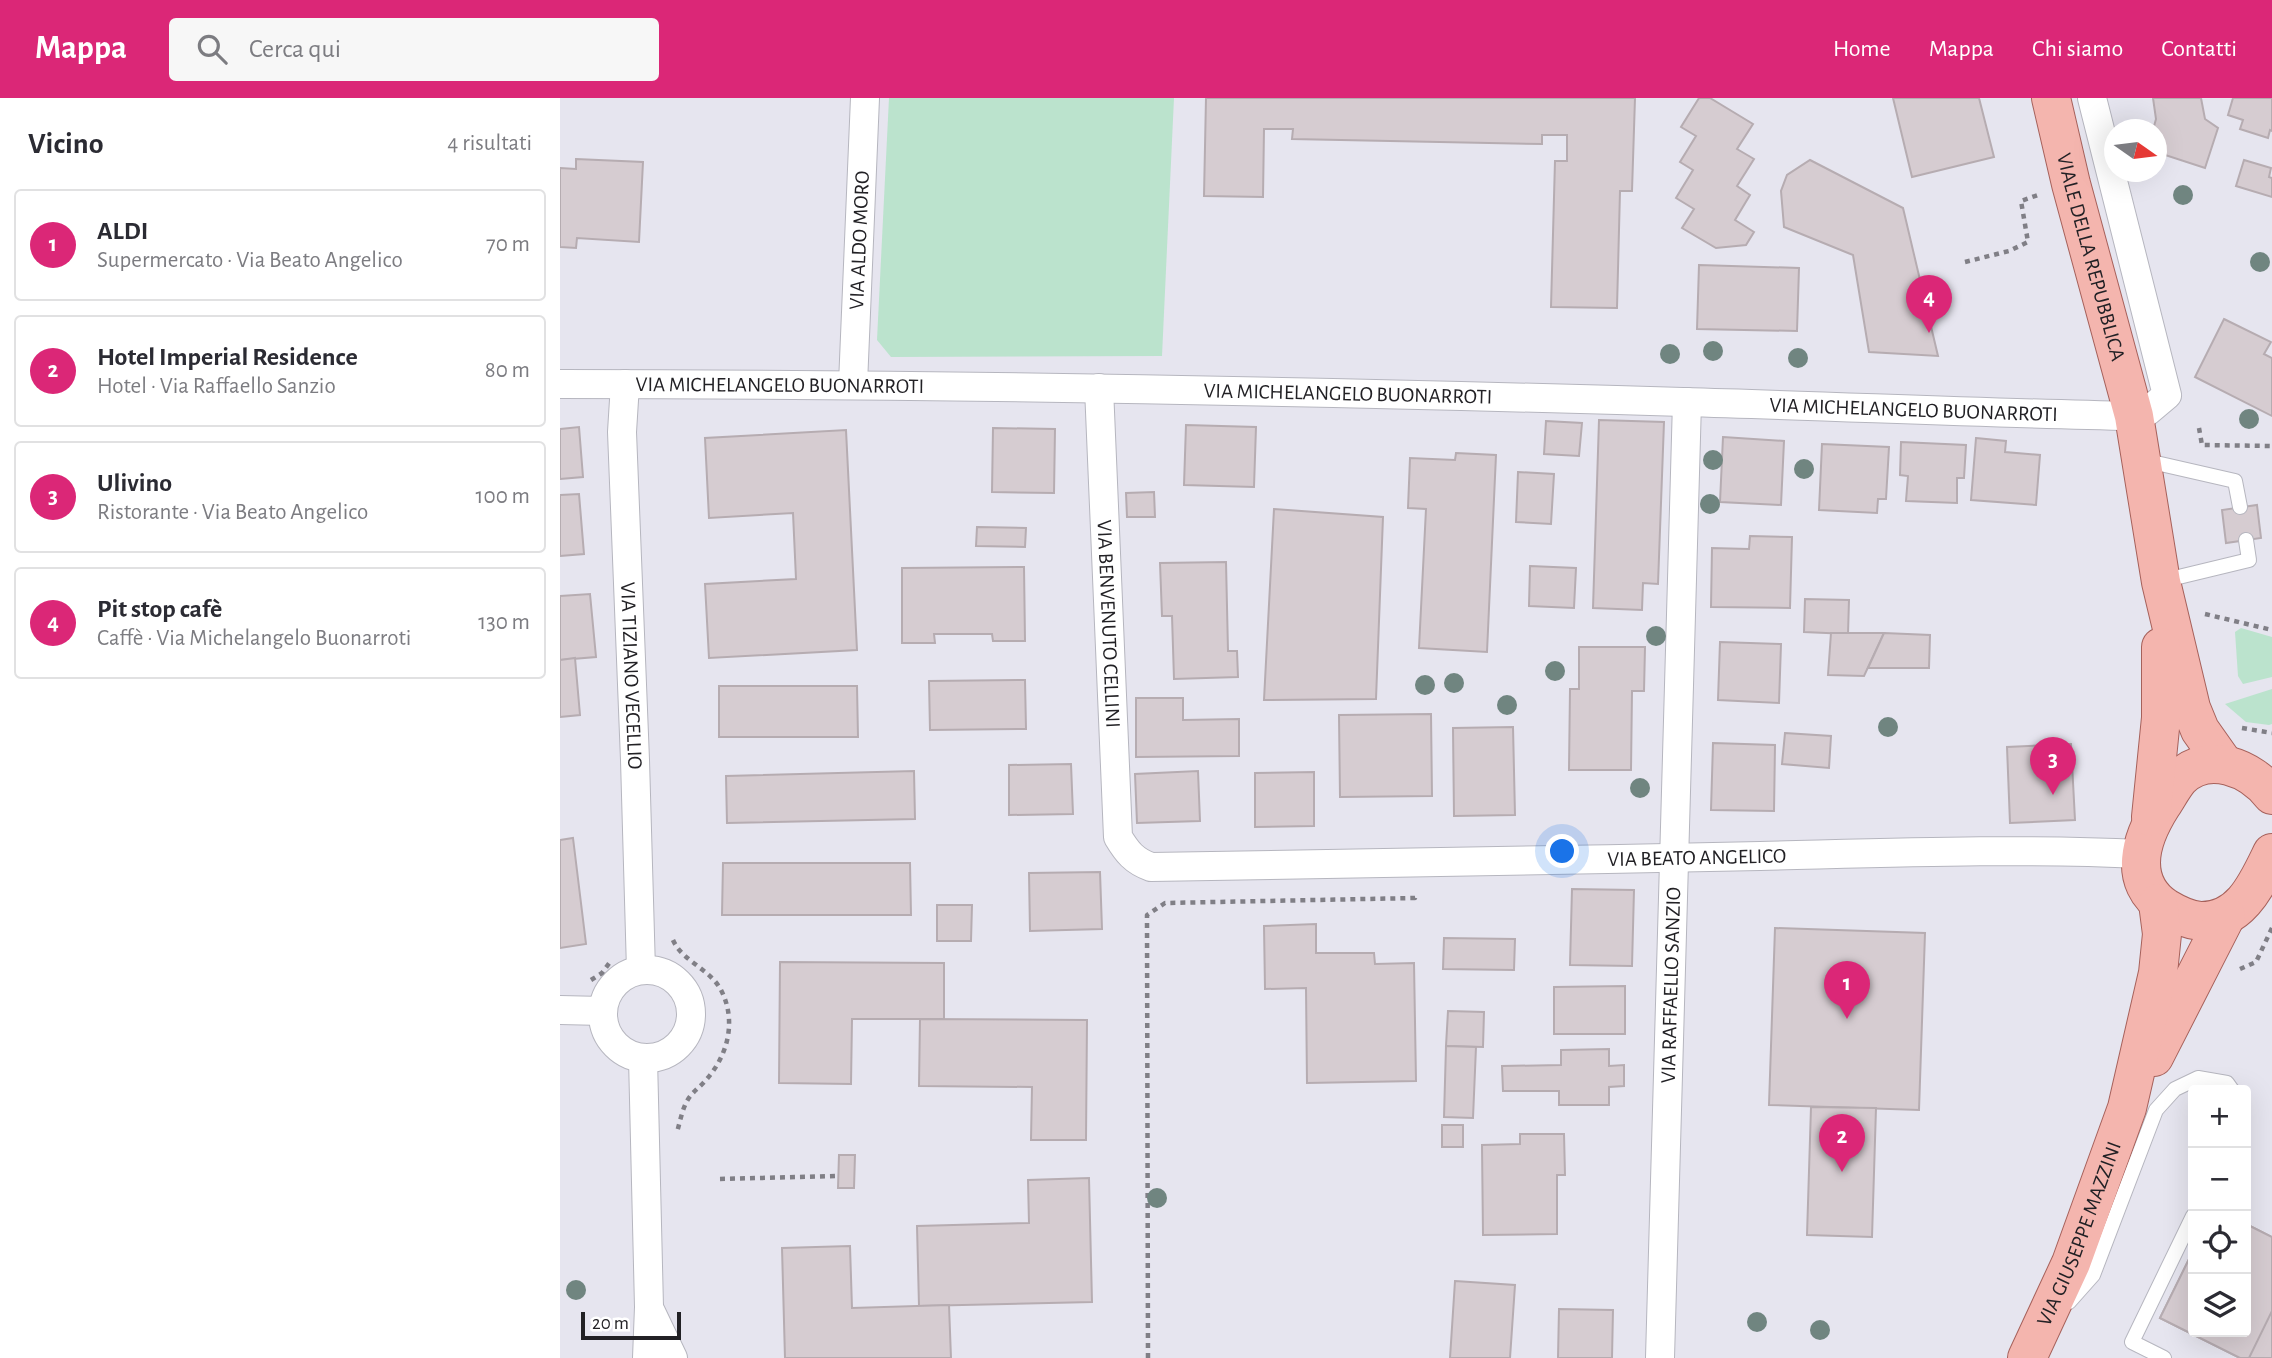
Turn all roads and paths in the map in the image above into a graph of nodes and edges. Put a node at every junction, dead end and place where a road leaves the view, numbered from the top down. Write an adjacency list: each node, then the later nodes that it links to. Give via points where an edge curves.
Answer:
1 (864, 98): 8 (street, VIA ALDO MORO)
2 (2051, 98): 4 (main road, VIALE DELLA REPUBBLICA)
3 (2092, 98): 11 (street, VIALE DELLA REPUBBLICA, via 2167,395)
4 (2071, 184): 5 (path, via 2021,201 2028,242); 11 (main road, VIALE DELLA REPUBBLICA)
5 (1965, 262)
6 (560, 384): 7 (street, VIA MICHELANGELO BUONARROTI)
7 (625, 384): 8 (street, VIA MICHELANGELO BUONARROTI); 28 (street, VIA TIZIANO VECELLIO, via 622,432)
8 (853, 384): 9 (street, VIA MICHELANGELO BUONARROTI)
9 (1099, 388): 10 (street, VIA MICHELANGELO BUONARROTI); 24 (street, VIA BENVENUTO CELLINI, via 1118,837)
10 (1687, 402): 11 (street, VIA MICHELANGELO BUONARROTI); 25 (street, VIA RAFFAELLO SANZIO)
11 (2134, 416): 14 (main road, VIALE DELLA REPUBBLICA)
12 (2199, 428): 13 (path, via 2203,445)
13 (2272, 446)
14 (2142, 460): 15 (lane, via 2235,481); 17 (main road, VIALE DELLA REPUBBLICA)
15 (2240, 507)
16 (2246, 540): 17 (lane, via 2249,560)
17 (2161, 582): 20 (main road, VIALE DELLA REPUBBLICA, via 2191,708); 22 (main road, VIALE DELLA REPUBBLICA, via 2161,718)
18 (2199, 613): 19 (path)
19 (2272, 629)
20 (2224, 764): 21 (main road, via 2254,776); 22 (main road, via 2187,772)
21 (2272, 795)
22 (2145, 839): 25 (street, VIA BEATO ANGELICO, via 2078,851); 27 (main road, VIALE DELLA REPUBBLICA, via 2142,874)
23 (2272, 853): 29 (main road, VIA GIUSEPPE MAZZINI, via 2250,895)
24 (1131, 857): 26 (street, VIA BEATO ANGELICO, via 1151,867)
25 (1673, 857): 26 (street, VIA BEATO ANGELICO); 45 (street, VIA RAFFAELLO SANZIO)
26 (1422, 864): 44 (path, via 1415,898 1165,903 1147,915)
27 (2158, 902): 29 (main road, via 2195,921); 35 (main road, VIA GIUSEPPE MAZZINI, via 2162,934 2158,973)
28 (640, 910): 30 (street, VIA TIZIANO VECELLIO); 36 (path, via 660,911 676,948 721,989 729,1011 729,1036 722,1058 687,1101)
29 (2226, 916): 35 (main road, VIA GIUSEPPE MAZZINI)
30 (641, 970): 32 (street, via 615,984); 33 (street, via 659,971 676,980 692,1013 688,1031 677,1046 662,1056)
31 (560, 1010): 32 (street)
32 (604, 1011): 33 (street, via 605,1025 618,1047)
33 (643, 1058): 40 (street)
34 (2228, 1085): 41 (lane, via 2198,1078 2175,1089 2156,1110 2093,1275)
35 (2127, 1108): 41 (main road, VIA GIUSEPPE MAZZINI, via 2071,1263)
36 (675, 1138)
37 (838, 1176): 38 (path)
38 (720, 1179)
39 (2188, 1226): 46 (lane, via 2132,1342)
40 (649, 1307): 42 (street); 43 (street)
41 (2033, 1346)
42 (647, 1358)
43 (673, 1358)
44 (1148, 1358)
45 (1660, 1358)
46 (2164, 1358)

